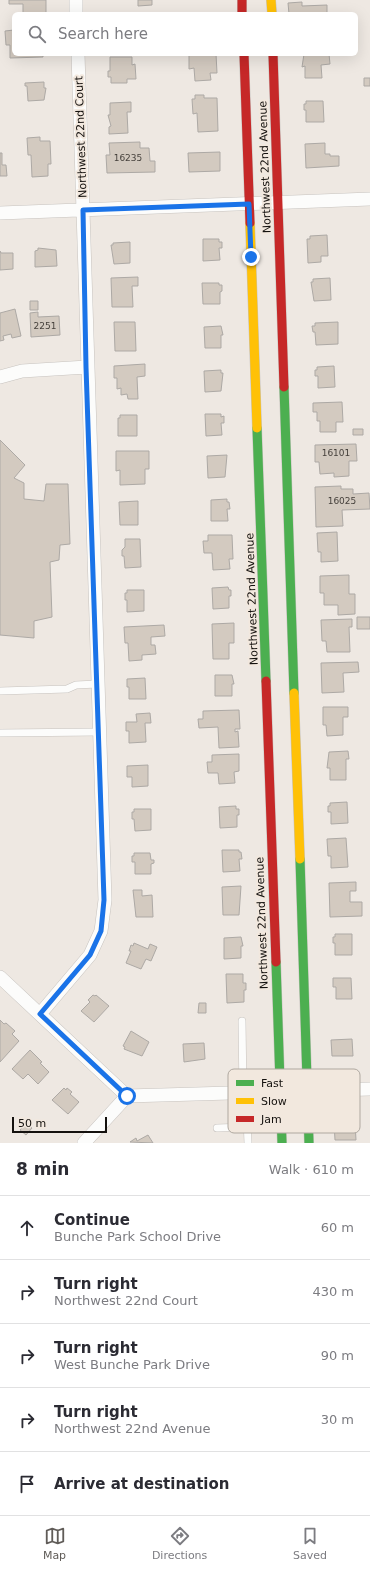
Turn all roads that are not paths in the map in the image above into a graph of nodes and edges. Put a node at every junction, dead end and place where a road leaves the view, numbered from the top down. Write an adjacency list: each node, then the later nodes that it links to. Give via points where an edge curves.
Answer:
1 (76, 0): 4 (street)
2 (242, 0): 5 (main road)
3 (271, 0): 6 (main road)
4 (76, 12)
5 (242, 12)
6 (272, 12)
7 (78, 56): 13 (street, Northwest 22nd Court)
8 (244, 56): 12 (main road, Northwest 22nd Avenue)
9 (273, 56): 11 (main road, Northwest 22nd Avenue)
10 (370, 199): 11 (street)
11 (278, 203): 12 (street); 26 (main road, Northwest 22nd Avenue)
12 (249, 204): 13 (street); 25 (main road, Northwest 22nd Avenue)
13 (83, 210): 14 (street); 15 (street, Northwest 22nd Court)
14 (0, 213)
15 (86, 367): 16 (street, via 22,371); 17 (street, Northwest 22nd Court)
16 (0, 377)
17 (97, 684): 18 (lane, via 76,685 67,689); 19 (street, Northwest 22nd Court)
18 (0, 691)
19 (99, 732): 20 (lane); 22 (street, Northwest 22nd Court, via 104,900 101,931 90,955)
20 (0, 733)
21 (0, 977): 22 (street)
22 (40, 1014): 30 (street)
23 (242, 1021): 24 (lane)
24 (244, 1069)
25 (279, 1069)
26 (307, 1069)
27 (360, 1089): 28 (street)
28 (370, 1089)
29 (228, 1093): 30 (street)
30 (127, 1096): 35 (street)
31 (217, 1128): 32 (lane)
32 (228, 1128)
33 (282, 1133): 36 (main road, Northwest 22nd Avenue)
34 (309, 1133): 37 (main road, Northwest 22nd Avenue)
35 (84, 1143)
36 (282, 1143)
37 (309, 1143)

